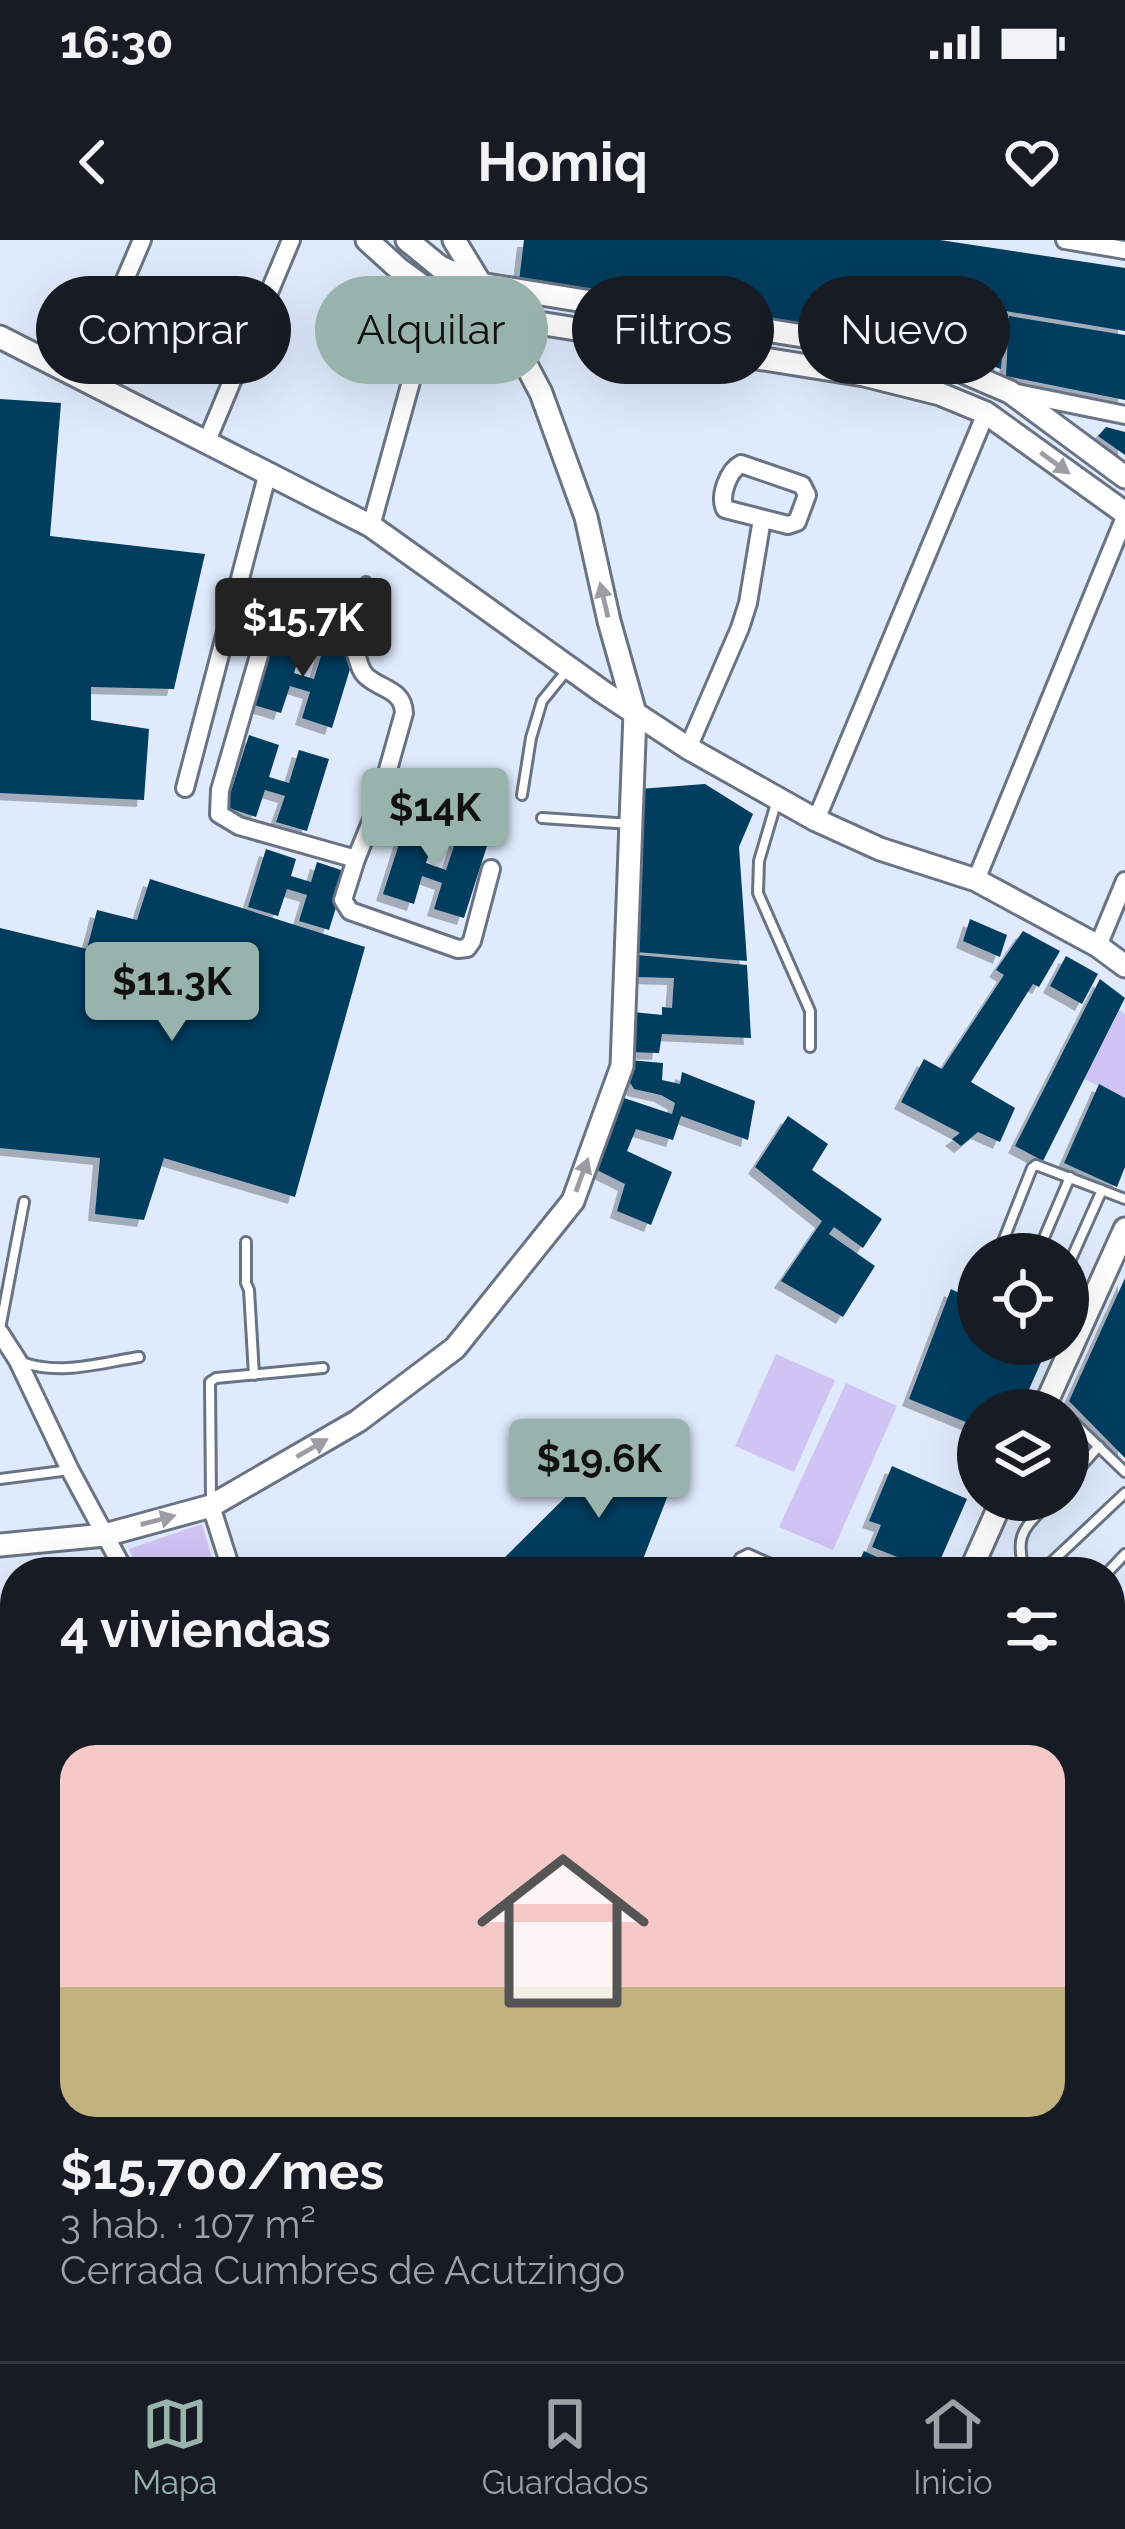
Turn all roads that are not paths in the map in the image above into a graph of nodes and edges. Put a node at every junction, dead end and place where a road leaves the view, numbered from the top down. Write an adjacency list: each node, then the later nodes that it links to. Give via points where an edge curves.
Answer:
1 (142, 240): 9 (street)
2 (291, 240): 23 (street)
3 (367, 240): 10 (street)
4 (407, 240): 11 (street)
5 (454, 240): 12 (street)
6 (1065, 240): 7 (street)
7 (1086, 242): 8 (street)
8 (1125, 250)
9 (126, 276)
10 (409, 276)
11 (461, 276)
12 (475, 276)
13 (548, 295): 20 (street, via 902,352)
14 (548, 325): 21 (street, via 882,379)
15 (0, 337): 16 (street)
16 (36, 355)
17 (94, 384): 23 (street)
18 (410, 384): 28 (street)
19 (537, 384): 34 (street, one-way to 19, via 586,517)
20 (1010, 392): 22 (street); 25 (street)
21 (986, 413): 26 (street, one-way to 26); 40 (street)
22 (1125, 415)
23 (207, 441): 24 (street)
24 (268, 472): 28 (street); 30 (street)
25 (1125, 477)
26 (1125, 515): 44 (street)
27 (762, 519): 27 (street, via 794,525 806,489 736,466 722,504); 35 (street, via 744,615)
28 (371, 526): 33 (street)
29 (366, 582): 31 (lane, via 352,616)
30 (239, 586): 31 (street); 36 (street)
31 (259, 593): 32 (street)
32 (269, 621): 42 (street, via 342,637 367,677 404,702 379,805); 42 (street, via 219,814)
33 (569, 668): 34 (street); 37 (lane, via 542,701)
34 (635, 713): 35 (street); 41 (street)
35 (688, 748): 38 (street)
36 (185, 788)
37 (522, 795)
38 (777, 798): 40 (street); 48 (lane, via 758,893 810,1011)
39 (542, 818): 41 (lane)
40 (816, 820): 44 (street)
41 (631, 824): 71 (street, one-way to 41, via 358,1421 455,1348 573,1201 622,1066)
42 (356, 859): 43 (street, via 343,900 350,911 458,949 472,940)
43 (491, 868)
44 (976, 880): 46 (street)
45 (1125, 881): 46 (street)
46 (1097, 946): 47 (street)
47 (1125, 965)
48 (811, 1047)
49 (1070, 1177): 50 (lane); 54 (lane, via 1032,1168); 55 (lane)
50 (1102, 1190): 51 (lane); 56 (lane)
51 (1125, 1199)
52 (24, 1202): 59 (lane)
53 (1125, 1228): 58 (street)
54 (1006, 1233)
55 (1046, 1233)
56 (1083, 1233)
57 (246, 1242): 63 (lane)
58 (1089, 1298)
59 (0, 1331): 61 (street)
60 (139, 1357): 61 (lane, via 63,1369)
61 (18, 1361): 67 (street)
62 (323, 1368): 63 (lane)
63 (254, 1376): 71 (lane, via 210,1382)
64 (1089, 1437): 65 (lane)
65 (1099, 1446): 66 (lane); 68 (lane)
66 (1089, 1457)
67 (70, 1470): 69 (lane); 74 (street)
68 (1125, 1472)
69 (0, 1479)
70 (1125, 1493): 80 (lane)
71 (211, 1506): 74 (street, one-way to 71); 77 (street)
72 (993, 1521): 78 (street)
73 (1032, 1521): 79 (lane)
74 (105, 1535): 75 (street); 76 (street)
75 (0, 1544)
76 (117, 1557)
77 (227, 1557)
78 (977, 1557)
79 (1020, 1557)
80 (1057, 1557)

